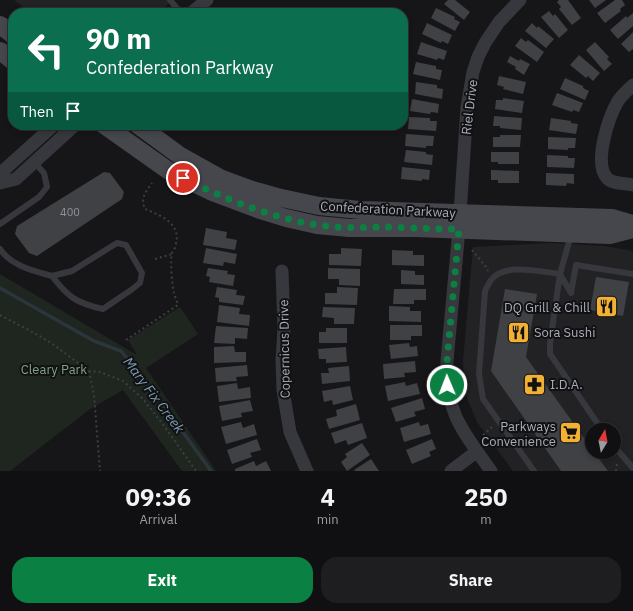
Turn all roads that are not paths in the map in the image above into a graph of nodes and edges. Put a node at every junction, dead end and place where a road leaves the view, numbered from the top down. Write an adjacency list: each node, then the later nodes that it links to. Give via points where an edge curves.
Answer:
1 (170, 0): 4 (lane)
2 (207, 0): 5 (street)
3 (520, 0): 19 (street, Riel Drive, via 499,22 485,43 473,72 467,107)
4 (177, 8)
5 (197, 8)
6 (0, 25): 7 (street)
7 (8, 31)
8 (0, 51): 9 (street)
9 (8, 57)
10 (633, 85): 18 (street, via 618,100 605,134 602,154 602,169 607,178 613,182)
11 (48, 130): 16 (street, via 5,169)
12 (69, 130): 15 (street)
13 (111, 130): 19 (street, Confederation Parkway, via 169,171 210,191 280,216 317,225 349,228)
14 (145, 130): 19 (street, Confederation Parkway, via 179,155 222,179 265,194 318,206)
15 (34, 162): 17 (street, via 16,178); 20 (lane, via 44,173 47,187 39,197)
16 (0, 179)
17 (0, 183)
18 (633, 185)
19 (459, 221): 21 (street, Confederation Parkway, via 612,218); 23 (street, Confederation Parkway); 30 (street, Riel Drive, via 447,385 456,418)
20 (0, 224)
21 (633, 224)
22 (633, 229): 23 (street, Confederation Parkway, via 610,235)
23 (571, 234): 26 (lane)
24 (0, 249): 28 (lane, via 14,262)
25 (282, 271): 33 (street, Copernicus Drive, via 283,390 290,432)
26 (560, 274): 27 (lane, via 571,293 576,265); 29 (lane, via 550,354); 36 (lane, via 509,270 499,273 492,279 485,291 479,374 483,399)
27 (633, 274)
28 (52, 276): 28 (lane, via 66,293 86,305 103,309 140,283 142,273 126,245 117,243 72,271)
29 (597, 423)
30 (476, 452): 34 (street); 35 (street, Riel Drive)
31 (621, 454): 32 (lane)
32 (633, 468)
33 (307, 471)
34 (451, 471)
35 (491, 471)
36 (534, 471)

